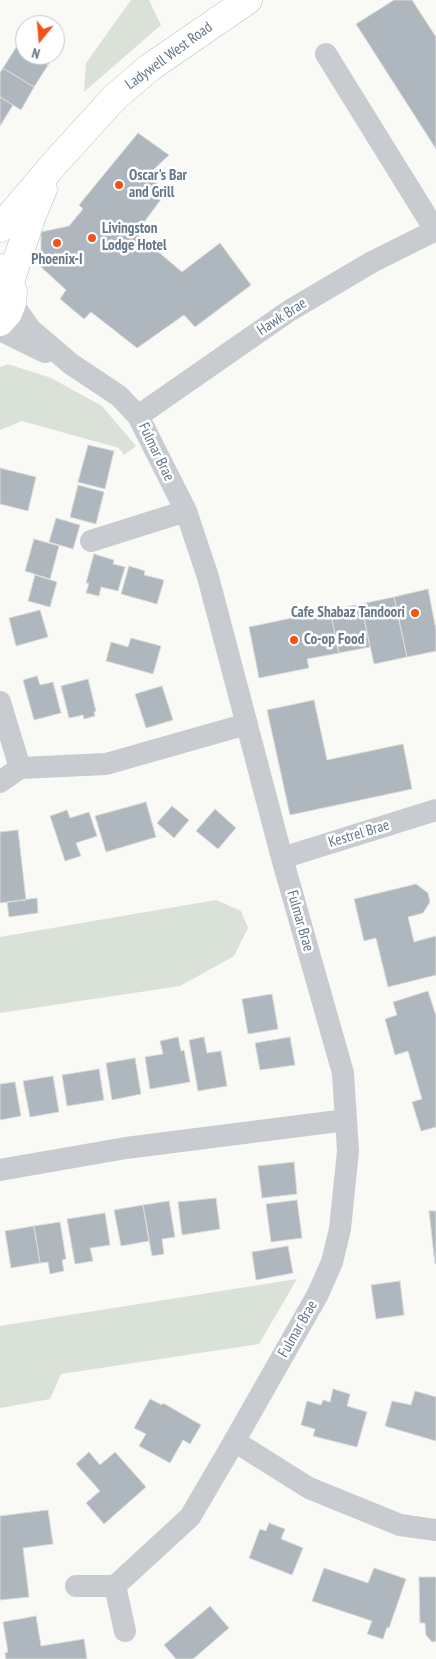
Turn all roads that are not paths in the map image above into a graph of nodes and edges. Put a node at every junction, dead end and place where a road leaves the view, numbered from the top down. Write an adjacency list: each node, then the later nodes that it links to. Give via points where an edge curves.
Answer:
1 (248, 0): 3 (street, Ladywell West Road, via 148,68 115,97)
2 (326, 54): 5 (street, Hawk Brae)
3 (55, 163): 4 (street, Ladywell West Road); 6 (street, Ladywell West Road, via 31,218)
4 (0, 228)
5 (435, 230): 9 (street, Hawk Brae, via 372,262 289,311)
6 (6, 294): 8 (street, Fulmar Brae, via 31,330)
7 (0, 330): 8 (street, Fulmar Brae)
8 (71, 364): 9 (street, Fulmar Brae, via 119,396)
9 (138, 416): 10 (street, Fulmar Brae)
10 (186, 512): 11 (street); 13 (street, Fulmar Brae, via 208,577)
11 (91, 541)
12 (0, 702): 14 (street)
13 (246, 724): 14 (street, via 106,764); 17 (street, Fulmar Brae)
14 (20, 768): 15 (street)
15 (0, 782)
16 (436, 810): 17 (street, Kestrel Brae)
17 (282, 858): 18 (street, Fulmar Brae, via 343,1072)
18 (346, 1120): 19 (street, via 126,1148); 20 (street, Fulmar Brae, via 348,1151 340,1229 332,1262 318,1294)
19 (0, 1170)
20 (234, 1441): 21 (street, via 309,1488 400,1525); 23 (street, Fulmar Brae, via 190,1517)
21 (436, 1530)
22 (76, 1586): 23 (street)
23 (115, 1586): 24 (street)
24 (125, 1631)

